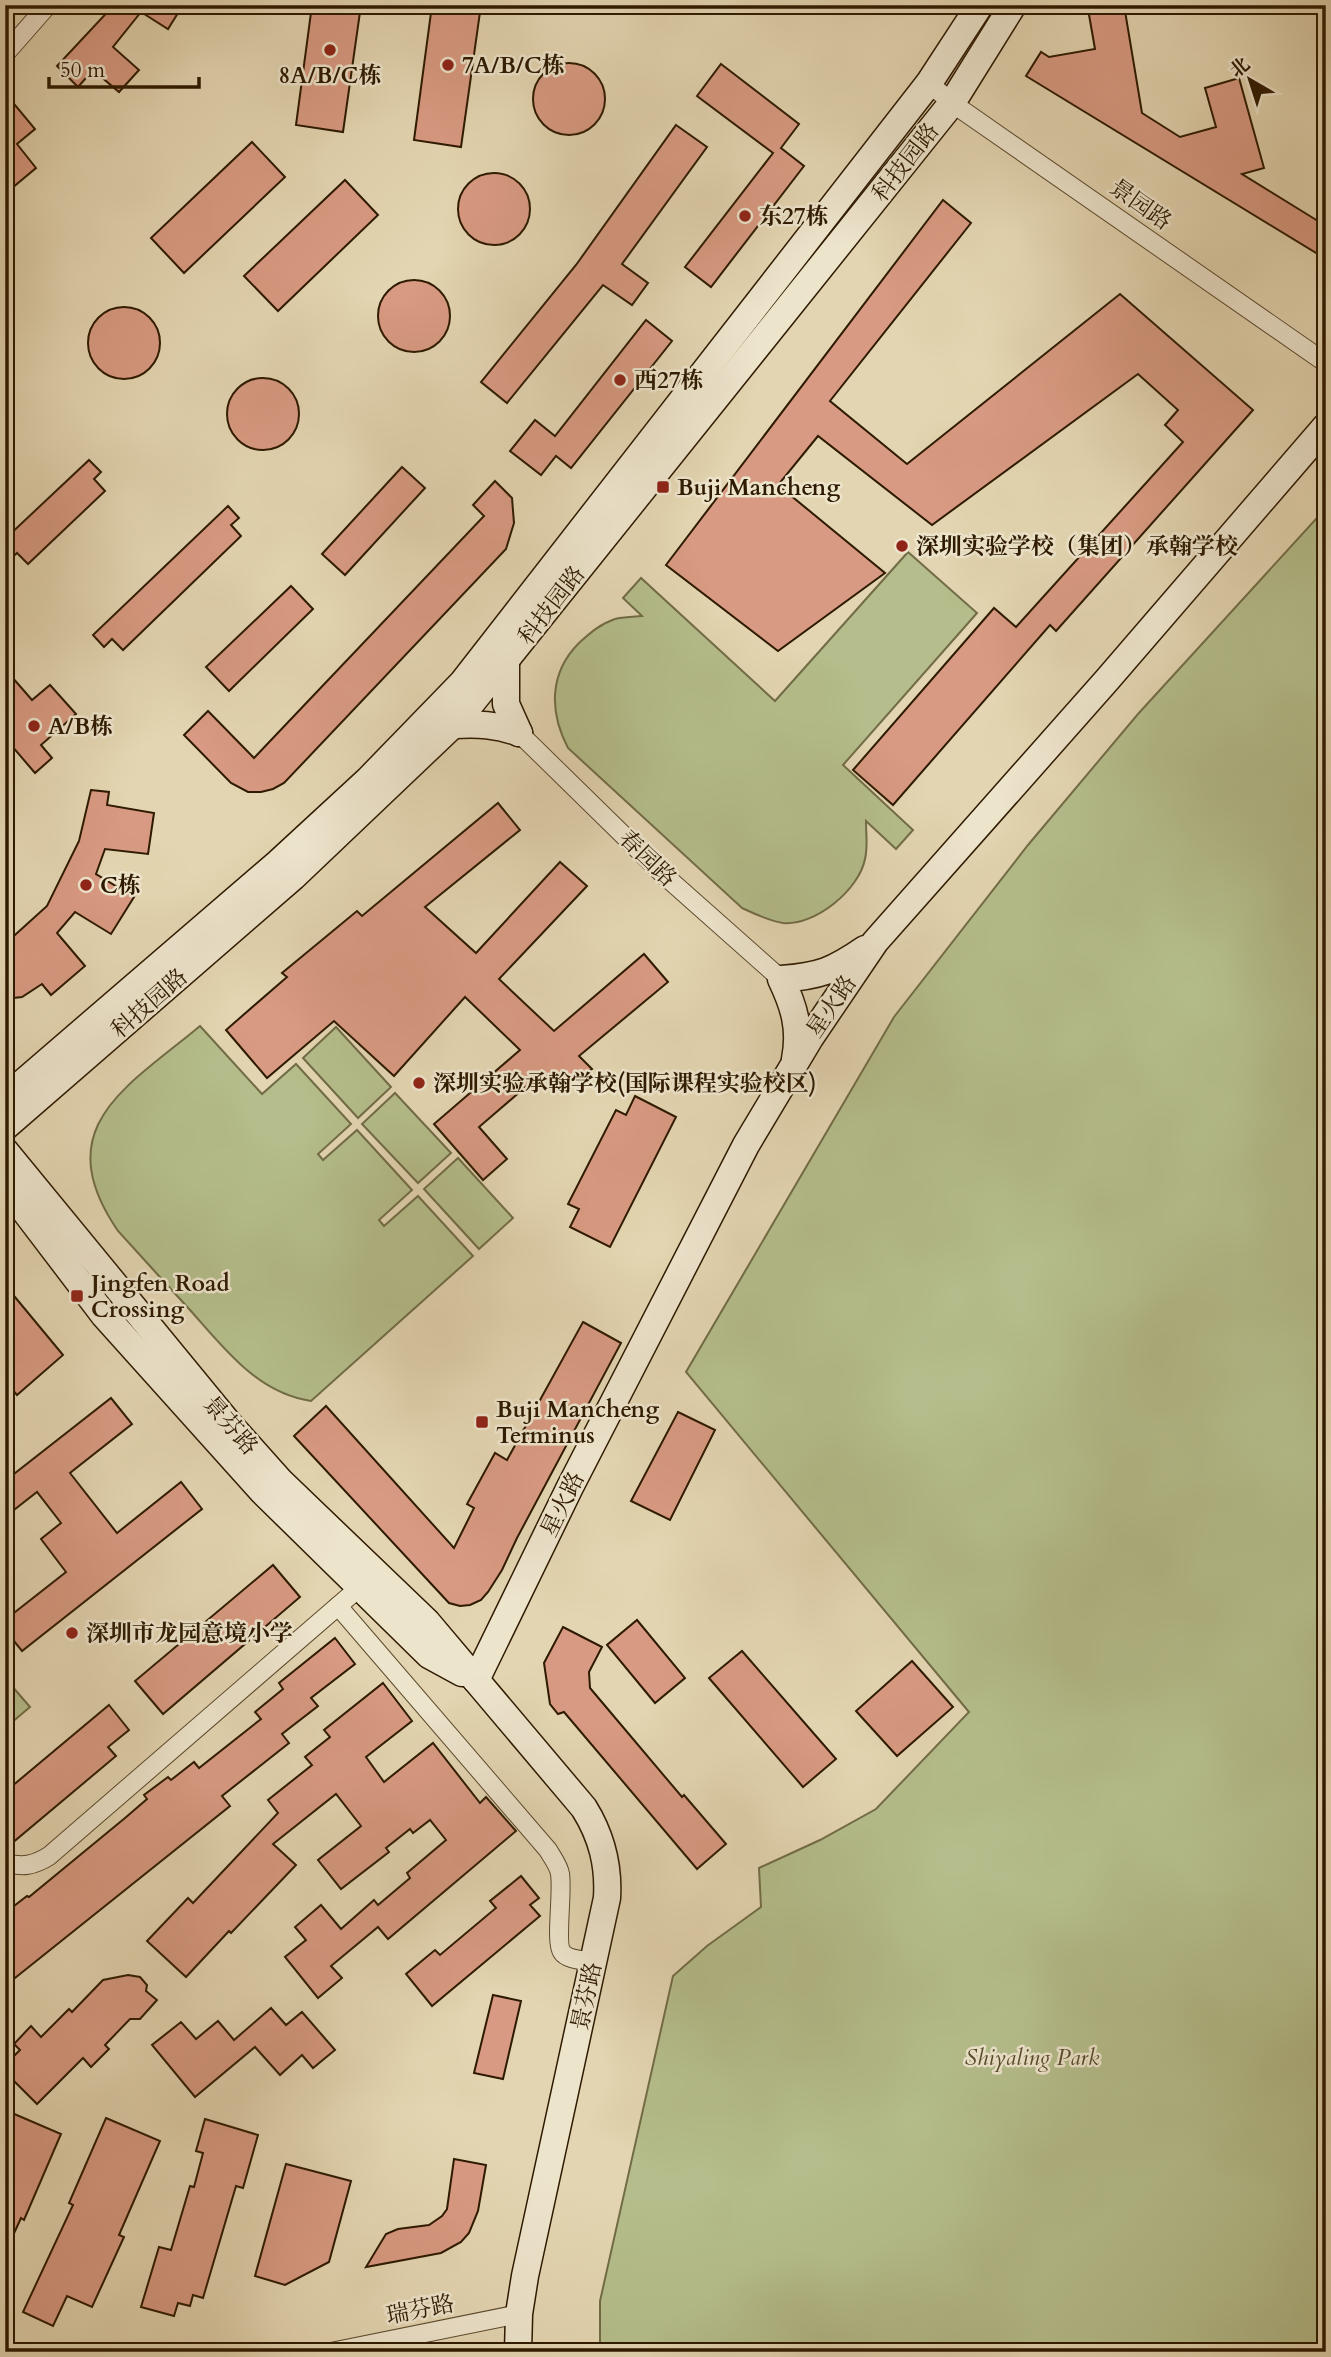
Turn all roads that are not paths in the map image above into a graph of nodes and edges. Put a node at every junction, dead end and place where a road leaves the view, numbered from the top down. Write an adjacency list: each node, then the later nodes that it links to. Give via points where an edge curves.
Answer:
1 (48, 5): 4 (street)
2 (980, 5): 5 (street, 科技园路)
3 (1013, 5): 6 (street, 科技园路)
4 (5, 54)
5 (929, 83): 6 (street, 景园路); 15 (street, 科技园路, via 463,682 368,780 278,863)
6 (951, 103): 7 (street, 景园路); 9 (street, 科技园路)
7 (1326, 363)
8 (1326, 426): 12 (street, 星火路)
9 (506, 662): 10 (street, 科技园路); 11 (street, 春园路, via 506,704)
10 (454, 725): 11 (street, via 488,725); 16 (street, 科技园路, via 293,877)
11 (519, 733): 13 (street, 春园路, via 665,876)
12 (875, 942): 13 (street, via 835,969); 14 (street, 星火路)
13 (781, 979): 14 (street, 春园路, via 797,1023)
14 (794, 1062): 21 (street, 星火路, via 727,1181)
15 (5, 1098)
16 (5, 1127)
17 (5, 1151): 21 (street, 景芬路, via 246,1444 427,1622)
18 (5, 1185): 19 (street, 景芬路, via 104,1315 263,1492)
19 (360, 1587): 20 (street); 21 (street, 景芬路, via 429,1655)
20 (338, 1606): 22 (street, via 49,1856 22,1867); 23 (street, via 548,1850 560,1871 561,1952)
21 (476, 1680): 23 (street, 景芬路, via 594,1824 608,1878)
22 (5, 1863)
23 (593, 1962): 24 (street, 景芬路)
24 (519, 2314): 25 (street, 瑞芬路); 26 (street, 景芬路)
25 (331, 2352)
26 (518, 2352)

